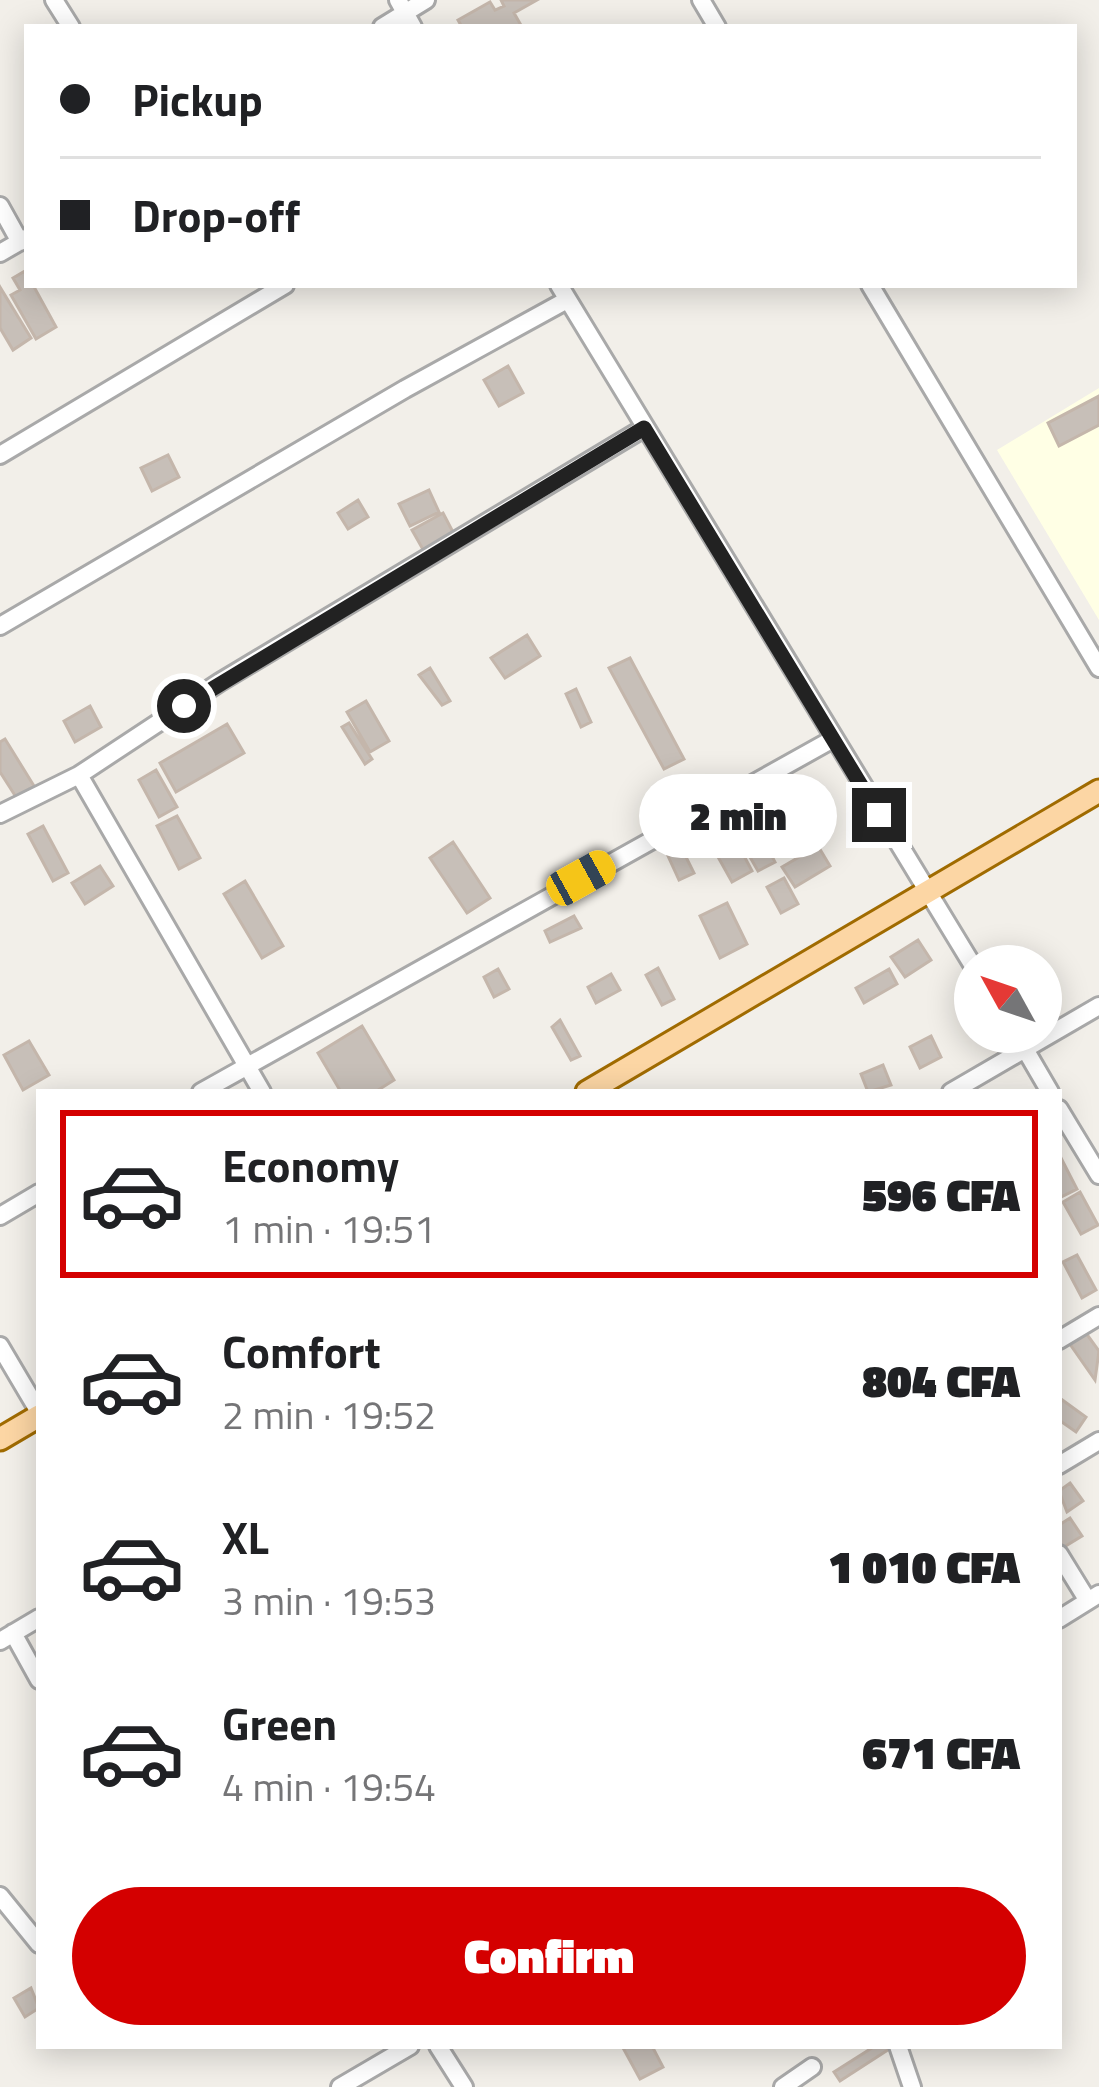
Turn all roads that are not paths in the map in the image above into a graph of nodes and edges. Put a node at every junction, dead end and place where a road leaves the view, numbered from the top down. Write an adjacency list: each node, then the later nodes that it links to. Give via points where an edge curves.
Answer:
1 (426, 0): 2 (street)
2 (406, 13)
3 (0, 206): 4 (street)
4 (24, 240): 5 (street)
5 (0, 254)
6 (280, 288): 10 (street)
7 (872, 288): 12 (street)
8 (563, 292): 9 (street); 11 (street)
9 (644, 428): 13 (street); 14 (street, via 220,682)
10 (0, 455)
11 (0, 626)
12 (1099, 668)
13 (833, 739): 17 (street); 23 (street)
14 (79, 776): 16 (street); 23 (street)
15 (1099, 791): 17 (main road)
16 (0, 814)
17 (926, 892): 18 (street); 26 (main road)
18 (960, 945)
19 (1099, 1006): 20 (street)
20 (1062, 1028)
21 (1019, 1053): 27 (street)
22 (1028, 1053): 28 (street)
23 (245, 1064): 24 (street); 25 (street)
24 (206, 1089)
25 (260, 1089)
26 (592, 1089)
27 (956, 1089)
28 (1048, 1089)
29 (1062, 1114): 30 (street)
30 (1076, 1140): 31 (street); 32 (street)
31 (1062, 1148)
32 (1099, 1174)
33 (36, 1195): 34 (street)
34 (0, 1216)
35 (1099, 1316): 36 (street)
36 (1062, 1338)
37 (0, 1346): 38 (street)
38 (36, 1409)
39 (36, 1416): 40 (main road)
40 (0, 1439)
41 (1099, 1441): 42 (street)
42 (1062, 1463)
43 (1062, 1558): 44 (street)
44 (1093, 1598): 45 (street)
45 (1062, 1617)
46 (36, 1620): 47 (street)
47 (6, 1637): 48 (street)
48 (36, 1676)
49 (0, 1897): 50 (street)
50 (36, 1940)
51 (405, 2049): 55 (street)
52 (440, 2049): 56 (street)
53 (899, 2049): 58 (street)
54 (812, 2067): 57 (street)
55 (340, 2087)
56 (464, 2087)
57 (783, 2087)
58 (912, 2087)

